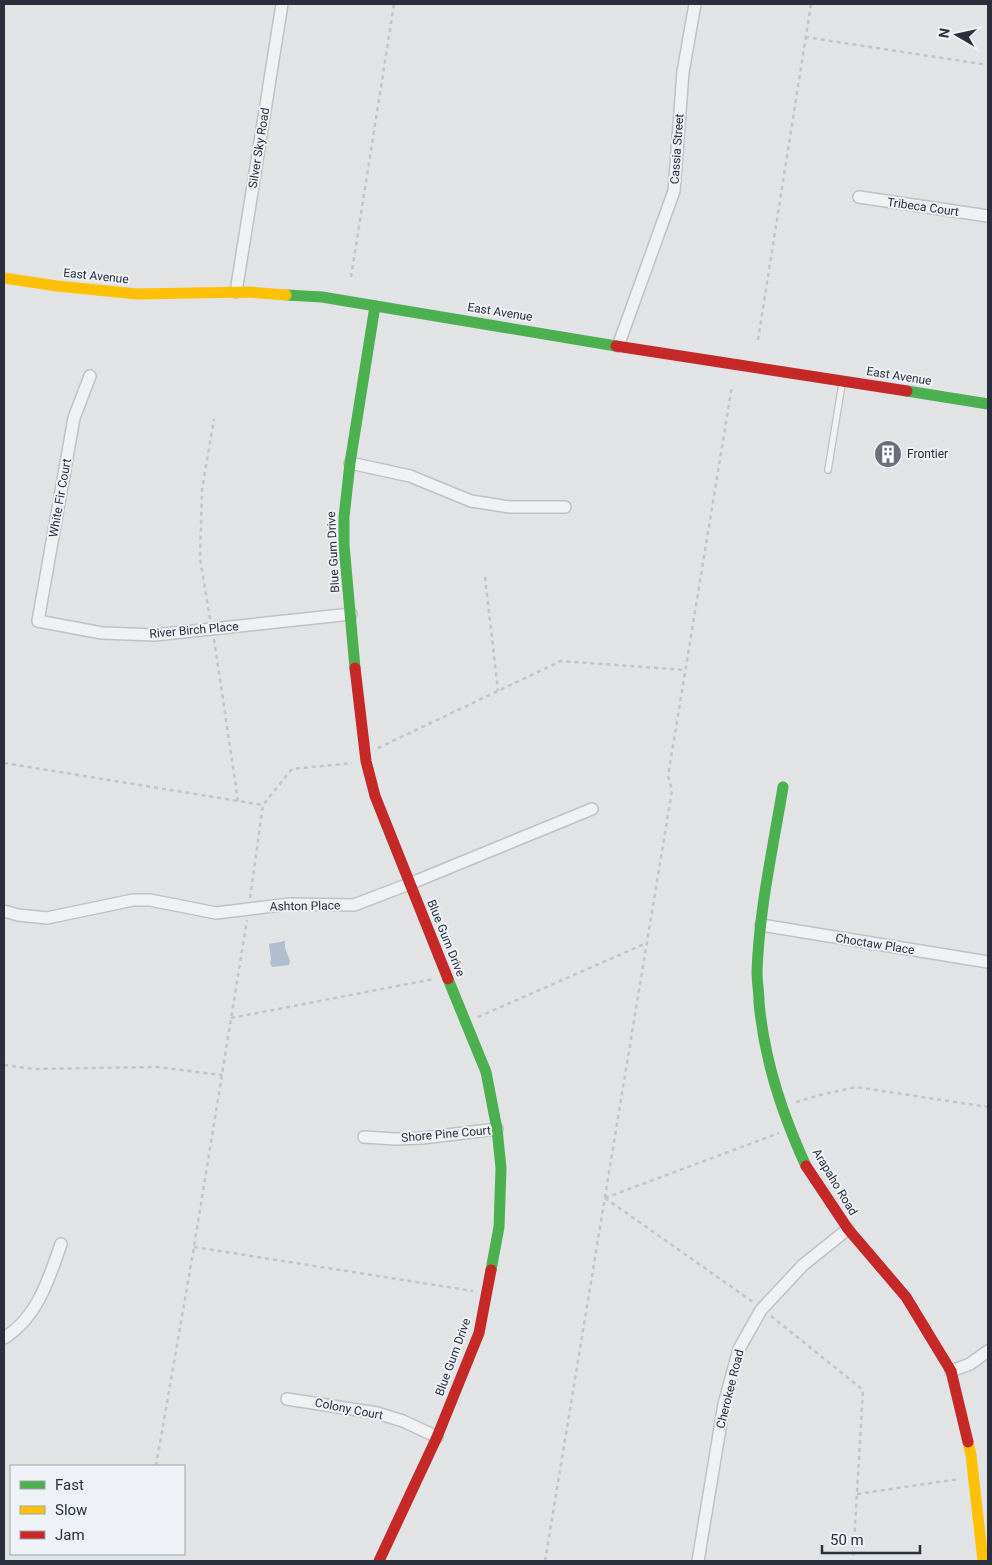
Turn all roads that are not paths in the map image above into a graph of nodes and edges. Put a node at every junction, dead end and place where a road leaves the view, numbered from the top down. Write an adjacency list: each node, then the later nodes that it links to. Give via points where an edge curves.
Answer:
1 (282, 4): 6 (street, Silver Sky Road)
2 (695, 4): 8 (street, Cassia Street, via 683,72 674,191)
3 (859, 197): 4 (street, Tribeca Court)
4 (988, 216)
5 (4, 278): 6 (street, East Avenue, via 137,294)
6 (236, 292): 7 (street, East Avenue, via 322,297)
7 (375, 306): 8 (street, East Avenue); 12 (street, Blue Gum Drive)
8 (618, 346): 10 (street, East Avenue)
9 (90, 376): 16 (street, White Fir Court, via 74,418)
10 (842, 381): 11 (street, East Avenue); 13 (lane)
11 (988, 404)
12 (350, 464): 14 (street, via 410,476 471,501 510,507); 15 (street, Blue Gum Drive, via 344,517)
13 (828, 470)
14 (565, 507)
15 (351, 614): 16 (street, River Birch Place, via 155,635 102,633); 19 (street, Blue Gum Drive, via 366,758 375,796)
16 (38, 621)
17 (783, 788): 21 (street, Arapaho Road)
18 (592, 809): 19 (street, Ashton Place)
19 (409, 884): 20 (street, Ashton Place, via 354,905 290,904 216,913 150,900 133,900 47,918); 23 (street, Blue Gum Drive, via 486,1072)
20 (4, 911)
21 (761, 925): 22 (street, Choctaw Place); 25 (street, Arapaho Road, via 757,974 760,1023 769,1067 806,1165)
22 (988, 962)
23 (498, 1129): 24 (street, Shore Pine Court, via 422,1138); 31 (street, Blue Gum Drive, via 501,1168 499,1227 480,1333)
24 (364, 1136)
25 (848, 1229): 29 (street, Arapaho Road, via 906,1297); 33 (street, Cherokee Road, via 803,1265 762,1308 739,1349 724,1404)
26 (61, 1244): 27 (street, via 37,1304 24,1323)
27 (4, 1338)
28 (988, 1351): 29 (street)
29 (951, 1372): 34 (street, Arapaho Road, via 971,1455)
30 (287, 1398): 31 (street, Colony Court, via 377,1413)
31 (437, 1437): 32 (street, Blue Gum Drive)
32 (379, 1561)
33 (698, 1561)
34 (983, 1561)

